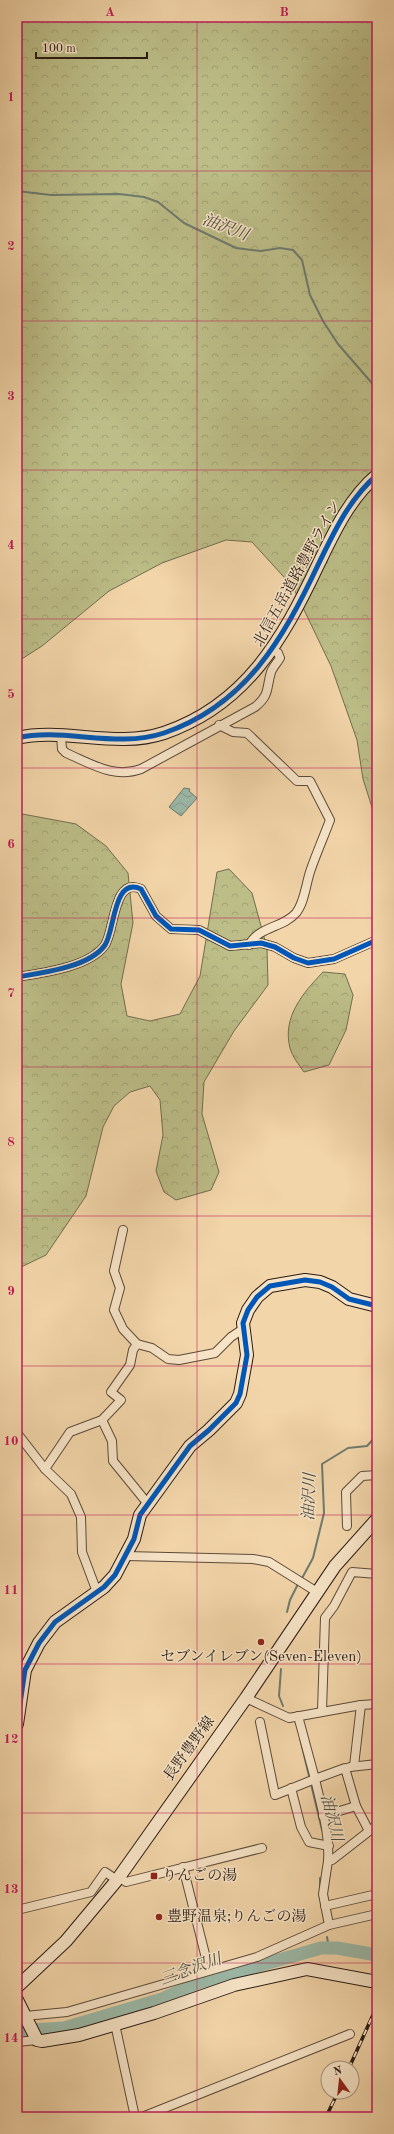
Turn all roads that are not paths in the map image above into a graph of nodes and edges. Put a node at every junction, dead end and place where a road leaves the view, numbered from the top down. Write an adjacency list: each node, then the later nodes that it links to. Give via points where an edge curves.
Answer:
1 (377, 475): 2 (street, 北信五岳道路豊野ライン, via 366,484 344,513 307,588)
2 (271, 649): 3 (street, via 278,653 280,658 272,671 264,700); 4 (street, 北信五岳道路豊野ライン, via 240,689 193,722 162,734 122,740)
3 (219, 725): 4 (street, via 164,758 130,773 110,772 66,753 62,749); 7 (street, via 233,732 247,733 297,781 310,781 330,820 311,868 298,911 290,919 260,932 253,937)
4 (61, 736): 5 (street, 北信五岳道路豊野ライン)
5 (17, 738)
6 (377, 940): 7 (street, via 334,959 308,963 275,947 261,943)
7 (249, 945): 8 (street, via 230,946 199,930 171,929 153,912 141,889 132,887 124,890 119,896 112,929 105,945 96,954 84,961)
8 (17, 977)
9 (123, 1230): 12 (street, via 114,1271 120,1288 114,1310 123,1329)
10 (377, 1306): 11 (street, via 349,1299 320,1282 305,1280 270,1286 257,1297 248,1310)
11 (243, 1330): 12 (street, via 231,1337 215,1353 179,1360 168,1359 152,1348); 17 (street, via 247,1355 236,1403 190,1446)
12 (137, 1344): 13 (street, via 130,1365 111,1392 121,1400)
13 (102, 1420): 15 (street, via 70,1432); 17 (street, via 112,1441 113,1461)
14 (17, 1433): 15 (street)
15 (45, 1469): 23 (street, via 71,1494 81,1517 82,1552)
16 (377, 1475): 19 (street, via 362,1476 346,1492)
17 (148, 1504): 20 (street, via 140,1515 134,1539)
18 (377, 1519): 22 (street, 長野豊野線)
19 (347, 1526)
20 (126, 1556): 22 (street, via 253,1559 269,1562); 23 (street, via 114,1575)
21 (377, 1574): 27 (street, via 352,1572 325,1618)
22 (312, 1589): 24 (street, 長野豊野線)
23 (96, 1592): 30 (street, via 55,1622 39,1643 25,1670)
24 (246, 1698): 28 (street, via 289,1718); 43 (street, 長野豊野線)
25 (377, 1704): 26 (street)
26 (361, 1705): 27 (street); 32 (street)
27 (322, 1711): 28 (street)
28 (298, 1716): 33 (street)
29 (260, 1722): 34 (street, via 275,1794)
30 (17, 1724)
31 (377, 1764): 32 (street)
32 (349, 1767): 33 (street); 35 (street)
33 (315, 1779): 34 (street); 36 (street)
34 (291, 1788): 39 (street, via 301,1827 309,1842)
35 (356, 1806): 36 (street); 38 (street)
36 (323, 1816): 39 (street)
37 (377, 1824): 38 (street)
38 (369, 1831): 41 (street)
39 (326, 1846): 41 (street)
40 (262, 1848): 42 (street)
41 (328, 1861): 45 (street, via 323,1894)
42 (183, 1867): 43 (street, via 126,1882); 49 (street)
43 (118, 1878): 46 (street, via 105,1872 91,1892); 51 (street, 長野豊野線, via 66,1941)
44 (377, 1894): 45 (street)
45 (325, 1906): 48 (street)
46 (17, 1910)
47 (377, 1914): 48 (street)
48 (328, 1925): 49 (street, via 257,1957)
49 (209, 1970): 53 (street, via 67,2012)
50 (377, 1982): 54 (street, via 307,1969 234,1985)
51 (17, 1987)
52 (17, 2000): 53 (street)
53 (26, 2019): 56 (street)
54 (115, 2024): 56 (street, via 79,2035 42,2041); 58 (street)
55 (350, 2034): 59 (street)
56 (36, 2037): 57 (street)
57 (17, 2042)
58 (135, 2117)
59 (142, 2117)

